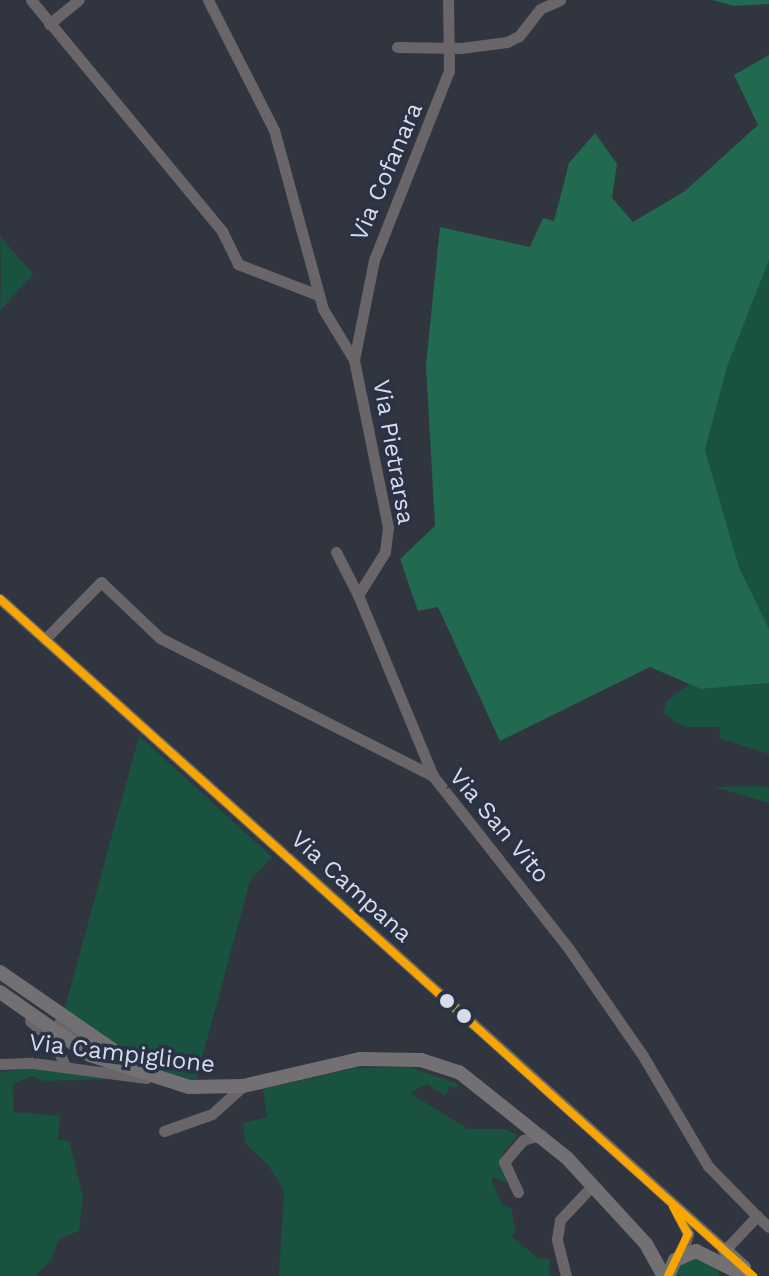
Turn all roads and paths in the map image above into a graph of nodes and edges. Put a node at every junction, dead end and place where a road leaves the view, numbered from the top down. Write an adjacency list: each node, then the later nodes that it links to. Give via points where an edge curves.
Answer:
1 (31, 0): 6 (street)
2 (79, 0): 6 (street)
3 (208, 0): 9 (street, Via Pietrarsa, via 274,130)
4 (448, 0): 8 (street, Via Cofanara)
5 (560, 0): 8 (street, via 540,9 514,40)
6 (49, 24): 9 (street, via 222,231 238,264)
7 (397, 47): 8 (street)
8 (453, 48): 10 (street, Via Cofanara, via 441,100 374,260)
9 (318, 295): 10 (street, Via Pietrarsa, via 329,325)
10 (354, 360): 12 (street, Via Pietrarsa, via 388,527 385,552)
11 (336, 552): 12 (street)
12 (358, 595): 15 (street)
13 (0, 599): 14 (street, Via Campana)
14 (45, 639): 15 (street, Via San Vito, via 99,583 160,638); 30 (street, Via Campana)
15 (433, 776): 31 (street, Via San Vito, via 587,975 708,1166)
16 (0, 972): 19 (main road)
17 (0, 992): 20 (main road)
18 (0, 1000): 22 (street, via 54,1041)
19 (47, 1004): 20 (street, via 53,1016 85,1042); 24 (main road)
20 (90, 1055): 23 (street); 24 (main road)
21 (0, 1064): 22 (street, Via Campiglione)
22 (65, 1066): 23 (street, Via Campiglione)
23 (81, 1068): 24 (street, Via Campiglione)
24 (156, 1080): 25 (main road, Via Campiglione, via 189,1087)
25 (243, 1086): 26 (street, via 212,1114); 27 (main road, Via Campiglione, via 360,1059 421,1060 459,1072)
26 (164, 1131)
27 (541, 1135): 28 (main road, Via Campiglione); 29 (street, via 523,1140 504,1162)
28 (593, 1185): 33 (main road, Via Campiglione); 36 (street, via 560,1220 557,1239)
29 (518, 1192)
30 (673, 1207): 34 (street, via 687,1229); 35 (street, Via Campana, via 702,1230)
31 (757, 1216): 32 (street, Via San Vito); 35 (street)
32 (769, 1227)
33 (646, 1244): 34 (main road, Via Campiglione, via 663,1255); 37 (main road, Via Campiglione)
34 (681, 1255): 35 (main road, Via Campiglione, via 703,1251); 37 (main road)
35 (719, 1256): 38 (main road); 39 (main road); 40 (main road)
36 (566, 1276)
37 (666, 1276)
38 (724, 1276)
39 (746, 1276)
40 (753, 1276)

